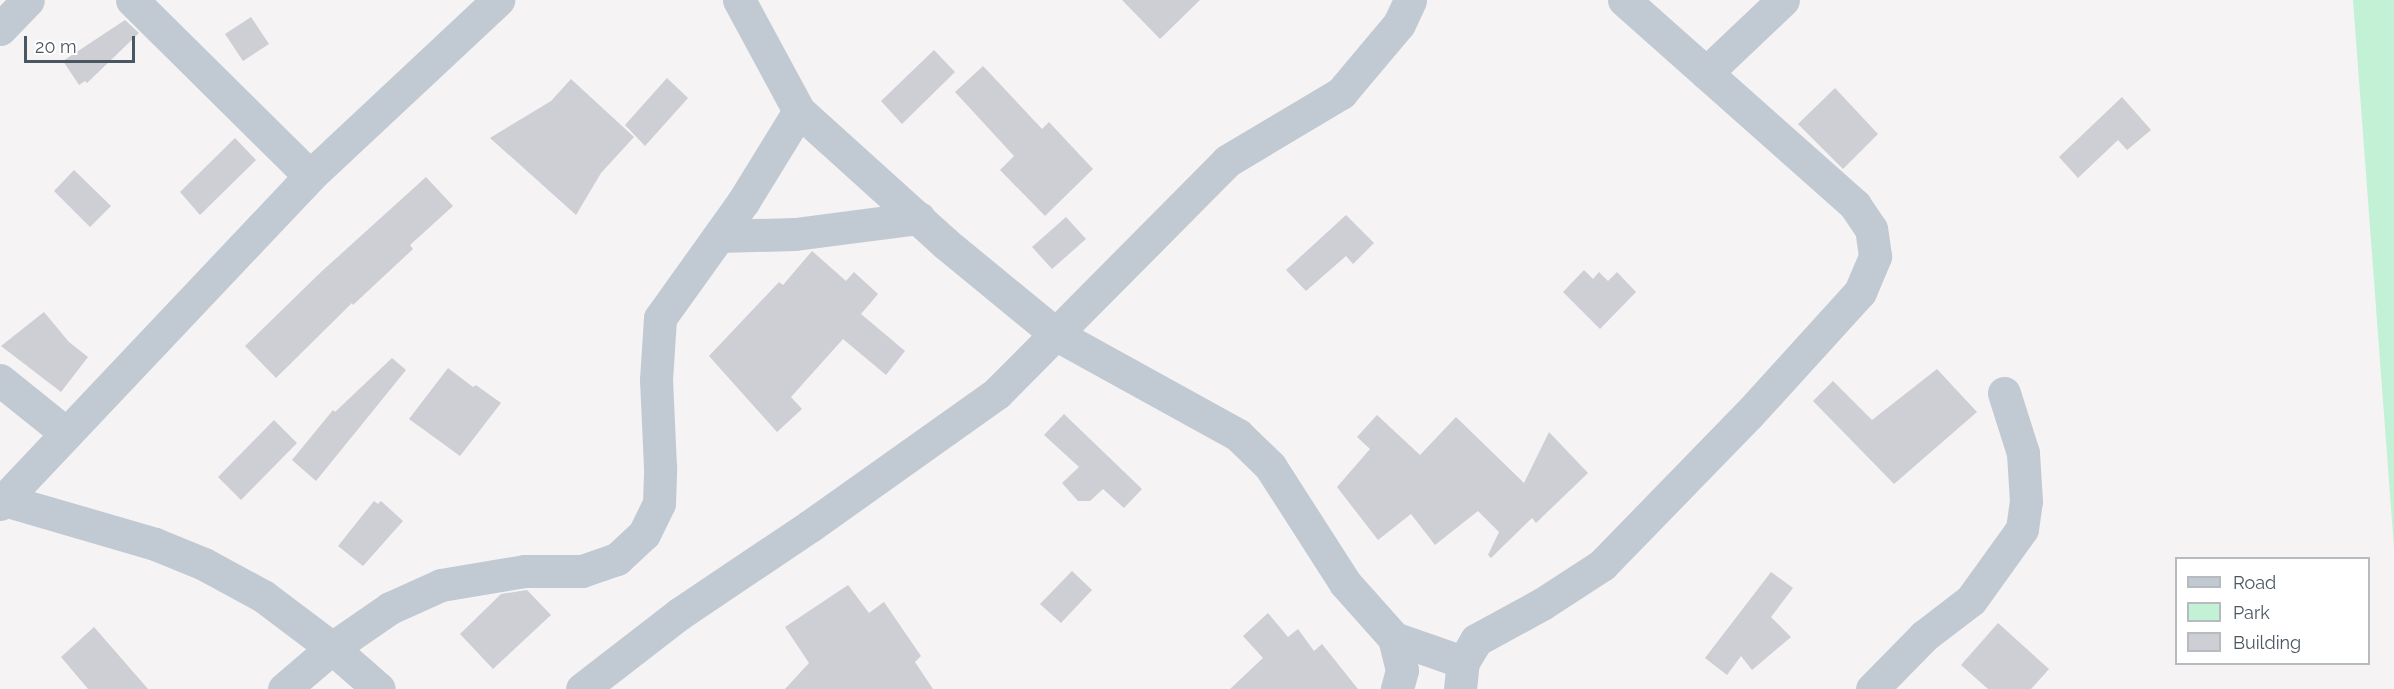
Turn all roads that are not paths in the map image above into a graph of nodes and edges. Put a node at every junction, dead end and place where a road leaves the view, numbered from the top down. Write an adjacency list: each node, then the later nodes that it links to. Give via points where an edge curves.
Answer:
1 (28, 0): 8 (street)
2 (132, 0): 11 (street)
3 (498, 0): 11 (street)
4 (740, 0): 10 (street)
5 (1410, 0): 14 (street, via 1399,24 1341,93 1227,161)
6 (1624, 0): 9 (street)
7 (1783, 0): 9 (street)
8 (0, 29)
9 (1706, 73): 21 (street, via 1855,205 1871,229 1875,256 1860,292 1749,414 1602,565 1476,640)
10 (799, 111): 12 (street); 13 (street)
11 (310, 176): 17 (street)
12 (919, 219): 13 (street, via 795,234); 14 (street)
13 (719, 236): 20 (street, via 660,318 656,380 659,503 644,534 617,559 582,571 525,571 441,585 390,608)
14 (1057, 335): 19 (street, via 1238,435 1270,466 1345,584); 24 (street, via 997,393 679,614)
15 (0, 380): 17 (street)
16 (2004, 393): 26 (street, via 2023,453 2026,501 2022,529 1971,600 1924,636)
17 (66, 434): 18 (street)
18 (2, 502): 20 (street, via 155,544 204,564 263,596)
19 (1394, 638): 21 (street); 25 (street, via 1402,670)
20 (332, 648): 22 (street); 23 (street)
21 (1461, 676)
22 (284, 689)
23 (379, 689)
24 (582, 689)
25 (1397, 689)
26 (1872, 689)

